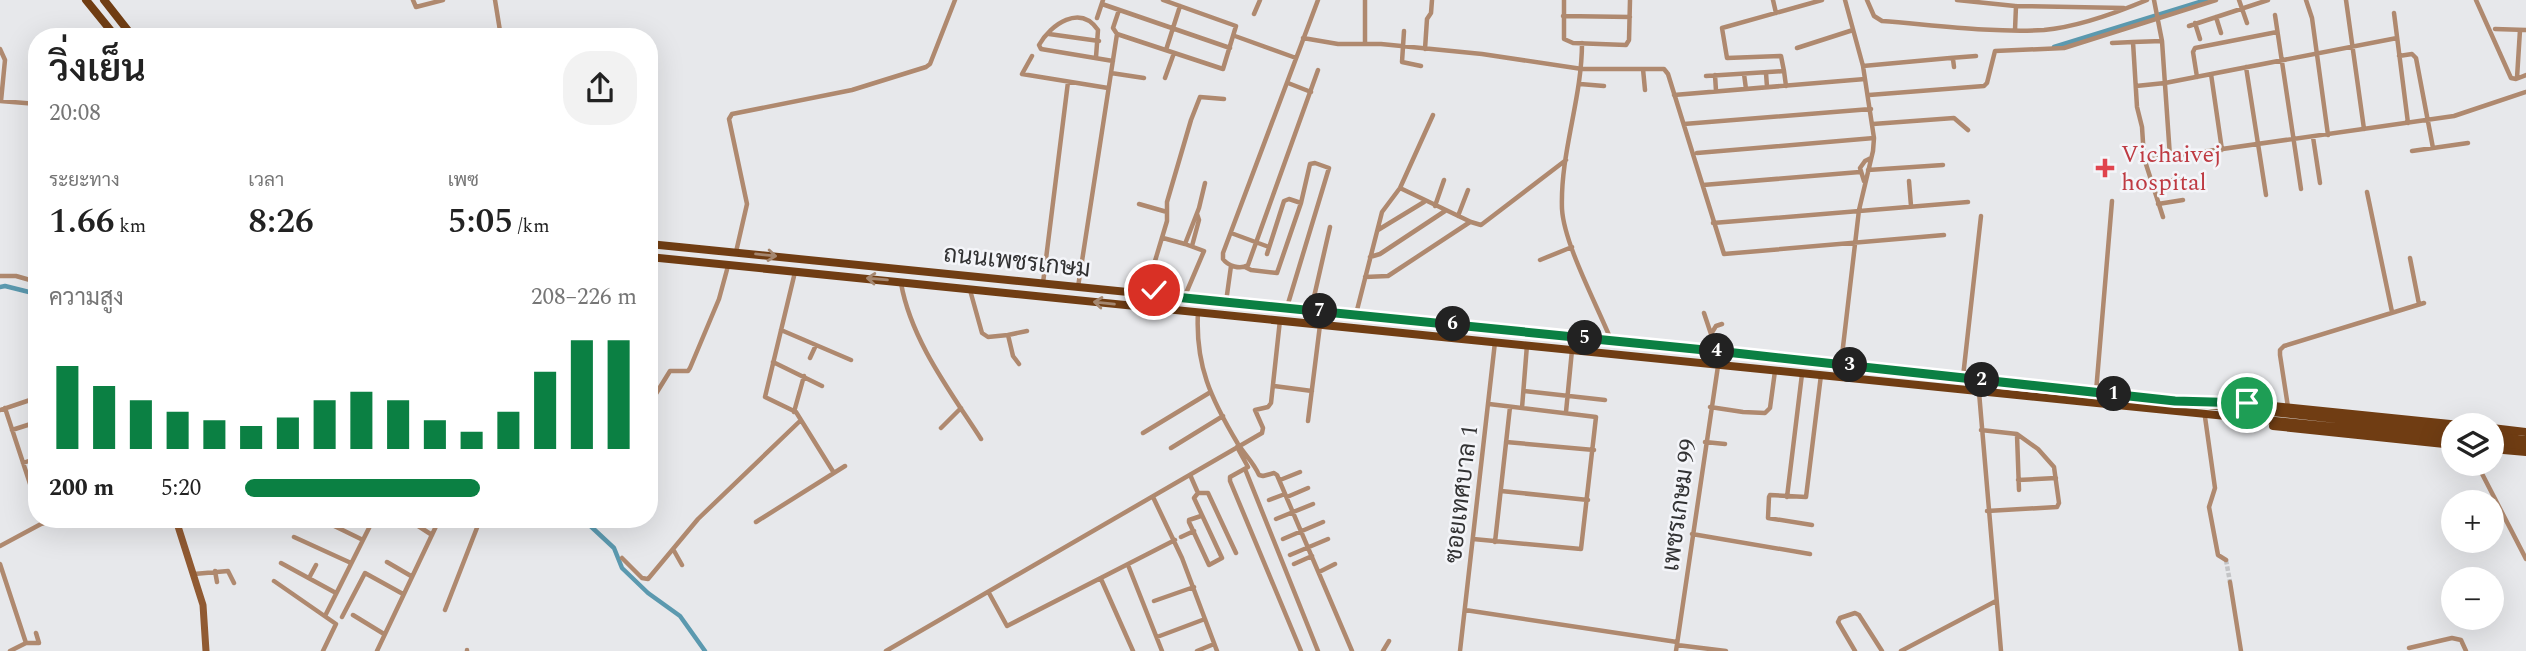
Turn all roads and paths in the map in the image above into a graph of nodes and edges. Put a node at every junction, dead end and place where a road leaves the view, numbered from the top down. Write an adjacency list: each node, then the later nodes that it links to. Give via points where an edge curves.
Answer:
1 (86, 0): 45 (main road)
2 (104, 0): 46 (main road)
3 (413, 0): 4 (street, via 415,7)
4 (443, 0)
5 (495, 0): 47 (street)
6 (956, 0): 192 (street, via 926,67 852,90 732,114 729,120 747,204)
7 (1163, 0): 28 (street)
8 (1260, 0): 35 (street)
9 (1318, 0): 59 (street)
10 (1365, 0): 67 (street)
11 (1432, 0): 73 (street)
12 (1564, 0): 37 (street)
13 (1630, 0): 38 (street)
14 (1773, 0): 33 (street)
15 (1822, 0): 33 (street)
16 (1844, 0): 50 (street)
17 (1867, 0): 51 (street, via 1874,16 1882,21)
18 (1958, 0): 29 (street)
19 (2147, 0): 31 (street)
20 (2154, 0): 39 (street)
21 (2216, 0): 39 (street)
22 (2239, 0): 30 (street)
23 (2268, 0): 30 (street)
24 (2306, 0): 76 (street)
25 (2346, 0): 69 (street)
26 (2476, 0): 104 (street, via 2511,78)
27 (1102, 2): 32 (street); 41 (street)
28 (1180, 6): 48 (street); 58 (street, via 1235,25)
29 (2016, 6): 31 (street); 51 (street)
30 (2242, 8): 40 (street); 43 (street)
31 (2124, 9): 51 (street, via 2057,28)
32 (1119, 10): 48 (street); 57 (street, via 1113,28)
33 (1777, 13): 92 (street, via 1725,26 1721,33 1727,58 1781,56)
34 (2394, 13): 61 (street)
35 (1254, 14)
36 (2275, 15): 54 (street)
37 (1563, 16): 38 (street); 64 (street, via 1564,39)
38 (1630, 17): 64 (street, via 1626,45)
39 (2159, 17): 63 (street); 120 (street, via 2064,48 1994,51 1984,86)
40 (2216, 17): 42 (street); 56 (street)
41 (1097, 18)
42 (2195, 23): 44 (street); 60 (street)
43 (2247, 23)
44 (2189, 26)
45 (109, 28)
46 (126, 28)
47 (499, 28)
48 (1173, 28): 70 (street); 74 (street)
49 (2495, 29): 52 (street)
50 (1853, 30): 71 (street); 86 (street)
51 (2015, 30)
52 (2523, 30): 104 (street)
53 (1404, 32): 68 (street)
54 (2277, 32): 83 (street); 100 (street, via 2195,48)
55 (1048, 33): 62 (street); 62 (street, via 1076,16 1097,27); 80 (street, via 1041,49)
56 (2221, 33)
57 (1117, 34): 74 (street); 84 (street)
58 (1234, 36): 70 (street); 81 (street)
59 (1303, 38): 67 (street); 81 (street)
60 (2200, 38)
61 (2397, 38): 69 (street); 79 (street)
62 (1099, 41): 80 (street)
63 (2162, 41): 66 (street); 107 (street)
64 (1582, 43): 89 (street)
65 (2112, 43): 66 (street)
66 (2133, 43): 111 (street)
67 (1365, 44): 68 (street)
68 (1403, 46): 73 (street); 85 (street, via 1402,62)
69 (2352, 46): 76 (street); 131 (street)
70 (1230, 48): 75 (street, via 1222,69)
71 (1797, 48)
72 (0, 49): 122 (street, via 5,60)
73 (1425, 49): 89 (street)
74 (1166, 50): 75 (street)
75 (1174, 53): 102 (street)
76 (2317, 53): 83 (street); 132 (street)
77 (1032, 56): 105 (street, via 1023,75)
78 (1976, 56): 82 (street)
79 (2399, 56): 126 (street, via 2412,54 2416,58); 127 (street)
80 (1096, 57): 84 (street)
81 (1296, 58): 106 (street)
82 (1950, 58): 86 (street); 87 (street)
83 (2281, 60): 88 (street); 135 (street)
84 (1113, 61): 93 (street)
85 (1421, 65)
86 (1863, 66): 103 (street)
87 (1954, 67)
88 (2246, 67): 96 (street); 137 (street)
89 (1582, 69): 90 (street); 108 (street)
90 (1643, 69): 115 (street); 119 (street, via 1664,69)
91 (1318, 70): 117 (street)
92 (1784, 71): 94 (street); 110 (street)
93 (1111, 73): 101 (street); 113 (street)
94 (1766, 73): 95 (street); 112 (street)
95 (1745, 74): 97 (street); 114 (street)
96 (2211, 74): 100 (street); 139 (street)
97 (1715, 75): 99 (street); 116 (street)
98 (2526, 75): 104 (street)
99 (1706, 76)
100 (2197, 77): 107 (street)
101 (1144, 78)
102 (1165, 78)
103 (1866, 79): 110 (street); 120 (street)
104 (2517, 79)
105 (1068, 82): 113 (street); 206 (street)
106 (1288, 82): 117 (street); 182 (street)
107 (2165, 83): 111 (street); 143 (street)
108 (1580, 84): 109 (street); 144 (street)
109 (1604, 86)
110 (1786, 86): 112 (street)
111 (2136, 86): 145 (street)
112 (1767, 87): 114 (street)
113 (1108, 88): 207 (street)
114 (1746, 89): 116 (street)
115 (1645, 90)
116 (1716, 91): 119 (street)
117 (1311, 92): 185 (street)
118 (2526, 92): 126 (street)
119 (1674, 95): 128 (street)
120 (1869, 95): 124 (street)
121 (1224, 99): 173 (street, via 1204,96 1198,100)
122 (1, 101): 123 (street)
123 (28, 103)
124 (1871, 109): 128 (street); 129 (street)
125 (1433, 115): 157 (street)
126 (2428, 120): 127 (street); 138 (street)
127 (2408, 123): 131 (street)
128 (1684, 124): 156 (street)
129 (1873, 124): 130 (street, via 1954,118); 134 (street)
130 (1968, 130)
131 (2364, 130): 132 (street)
132 (2328, 135): 133 (street)
133 (2313, 137): 135 (street); 155 (street)
134 (1874, 138): 141 (street); 142 (street)
135 (2292, 140): 137 (street); 158 (street)
136 (2468, 143): 138 (street)
137 (2258, 144): 139 (street); 161 (street)
138 (2433, 148): 140 (street)
139 (2222, 150): 143 (street)
140 (2412, 151)
141 (1697, 153)
142 (1872, 157): 147 (street); 148 (street)
143 (2170, 157): 145 (street)
144 (1566, 160): 178 (street, via 1484,223); 191 (street, via 1562,212)
145 (2145, 160): 152 (street)
146 (1943, 165): 147 (street)
147 (1868, 170): 153 (street)
148 (1860, 172): 153 (street); 156 (street)
149 (2186, 179): 152 (street)
150 (1444, 180): 169 (street)
151 (1909, 181): 170 (street)
152 (2151, 181): 168 (street)
153 (1864, 182): 171 (street)
154 (1205, 183): 174 (street)
155 (2320, 183)
156 (1703, 186): 179 (street)
157 (1401, 188): 163 (street); 181 (street, via 1382,212)
158 (2301, 189)
159 (1468, 190): 175 (street)
160 (2367, 192): 215 (street)
161 (2266, 195)
162 (2183, 200): 168 (street)
163 (1425, 201): 169 (street); 181 (street)
164 (2112, 201): 251 (street)
165 (1968, 202): 170 (street)
166 (1301, 203): 190 (street, via 1284,201); 200 (street, via 1277,273); 212 (street, via 1310,164 1329,168)
167 (1139, 204): 173 (street)
168 (2158, 204): 177 (street)
169 (1435, 206): 172 (street)
170 (1911, 206): 171 (street)
171 (1859, 210): 179 (street); 187 (street)
172 (1446, 211): 175 (street); 195 (street)
173 (1167, 212): 184 (street)
174 (1197, 214): 186 (street); 189 (street)
175 (1458, 216): 178 (street)
176 (1981, 216): 244 (street)
177 (2163, 217)
178 (1471, 222): 203 (street, via 1388,276)
179 (1713, 223): 187 (street, via 1726,254)
180 (1330, 227): 213 (street)
181 (1377, 231): 195 (street)
182 (1231, 233): 185 (street); 199 (street, via 1222,257)
183 (1944, 235): 187 (street)
184 (1163, 238): 186 (street); 209 (street, via 1152,271)
185 (1255, 243): 190 (street); 200 (street)
186 (1185, 244): 189 (street)
187 (1855, 244): 237 (street)
188 (658, 245): 192 (main road, ถนนเพชรเกษม)
189 (1192, 247): 210 (street, via 1203,251)
190 (1269, 247): 193 (street)
191 (1572, 247): 197 (street); 226 (street)
192 (736, 252): 206 (main road, ถนนเพชรเกษม, one-way to 206)
193 (1267, 254)
194 (658, 256): 198 (main road, ถนนเพชรเกษม)
195 (1370, 257): 203 (street)
196 (2410, 258): 215 (street, via 2421,303)
197 (1540, 260)
198 (724, 265): 201 (main road, ถนนเพชรเกษม); 247 (street, via 722,289 690,368 670,371)
199 (1231, 265): 200 (street); 211 (street)
200 (1244, 267)
201 (795, 272): 205 (main road, ถนนเพชรเกษม, one-way to 201); 221 (street)
202 (0, 276): 204 (street)
203 (1364, 277): 217 (street)
204 (28, 279)
205 (900, 282): 208 (main road, ถนนเพชรเกษม); 260 (street, via 911,320)
206 (1043, 283): 207 (main road, ถนนเพชรเกษม)
207 (1078, 287): 209 (main road, ถนนเพชรเกษม)
208 (970, 289): 214 (main road, ถนนเพชรเกษม, one-way to 208); 224 (street, via 984,335)
209 (1155, 295): 210 (main road, ถนนเพชรเกษม)
210 (1184, 298): 211 (main road, ถนนเพชรเกษม)
211 (1226, 302): 212 (main road, ถนนเพชรเกษม)
212 (1287, 308): 213 (main road, ถนนเพชรเกษม)
213 (1311, 310): 217 (main road, ถนนเพชรเกษม)
214 (1198, 312): 218 (main road, ถนนเพชรเกษม); 252 (street, via 1200,363)
215 (2392, 312): 263 (street, via 2280,350)
216 (1704, 313): 223 (street)
217 (1356, 314): 226 (main road, ถนนเพชรเกษม)
218 (1280, 320): 219 (main road, ถนนเพชรเกษม); 246 (street)
219 (1321, 324): 225 (main road, ถนนเพชรเกษม); 248 (street)
220 (1722, 324): 223 (street)
221 (781, 330): 227 (street); 235 (street)
222 (1027, 331): 224 (street)
223 (1711, 334): 230 (street)
224 (1008, 335): 236 (street)
225 (1495, 341): 228 (main road, ถนนเพชรเกษม); 257 (street, ซอยเทศบาล 1)
226 (1612, 341): 230 (main road, ถนนเพชรเกษม)
227 (816, 345): 233 (street); 234 (street)
228 (1527, 345): 229 (main road, ถนนเพชรเกษม); 249 (street)
229 (1572, 349): 238 (main road, ถนนเพชรเกษม); 253 (street)
230 (1710, 351): 231 (main road, ถนนเพชรเกษม)
231 (1725, 352): 232 (main road, ถนนเพชรเกษม); 238 (main road)
232 (1735, 353): 237 (main road, ถนนเพชรเกษม); 239 (main road, via 1729,360)
233 (810, 358)
234 (851, 360)
235 (773, 362): 243 (street); 265 (street, via 765,397)
236 (1017, 362)
237 (1841, 364): 244 (main road, ถนนเพชรเกษม)
238 (1718, 365): 239 (main road, ถนนเพชรเกษม); 259 (street, เพชรเกษม 99)
239 (1734, 366): 240 (main road, ถนนเพชรเกษม)
240 (1775, 370): 241 (main road, ถนนเพชรเกษม); 259 (street, via 1770,408 1765,413)
241 (1802, 373): 242 (main road, ถนนเพชรเกษม); 317 (street)
242 (1822, 374): 250 (main road, ถนนเพชรเกษม); 317 (street, via 1806,497)
243 (804, 376): 245 (street); 265 (street)
244 (1962, 378): 251 (main road, ถนนเพชรเกษม)
245 (822, 386)
246 (1274, 387): 248 (street); 293 (street, via 1270,405 1255,411 1262,433)
247 (658, 390)
248 (1312, 391): 270 (street)
249 (1524, 391): 253 (street); 261 (street)
250 (1979, 391): 262 (main road, ถนนเพชรเกษม); 275 (street)
251 (2096, 392): 256 (main road, ถนนเพชรเกษม)
252 (1209, 393): 267 (street); 280 (street)
253 (1567, 395): 254 (street); 266 (street)
254 (1605, 400)
255 (28, 401): 264 (street)
256 (2175, 401): 263 (main road, ถนนเพชรเกษม); 281 (main road, ถนนเพชรเกษม)
257 (1489, 404): 258 (street); 345 (street, ซอยเทศบาล 1)
258 (1510, 407): 261 (street); 287 (street)
259 (1710, 407): 288 (street, เพชรเกษม 99)
260 (961, 408): 273 (street); 285 (street)
261 (1522, 408): 266 (street)
262 (2159, 408): 268 (main road, ถนนเพชรเกษม); 281 (main road, ถนนเพชรเกษม)
263 (2288, 408): 271 (main road, ถนนเพชรเกษม)
264 (3, 409): 274 (street)
265 (794, 412): 269 (street)
266 (1566, 412): 297 (street, via 1596,418)
267 (1223, 416): 293 (street); 295 (street)
268 (2205, 417): 290 (main road, ถนนเพชรเกษม); 356 (street, via 2215,488 2209,507 2218,555)
269 (801, 420): 305 (street); 350 (street, via 720,497)
270 (1308, 421)
271 (2441, 423)
272 (28, 426): 274 (street)
273 (941, 428)
274 (12, 430): 300 (street)
275 (1982, 430): 282 (street); 321 (street)
276 (2504, 430): 278 (main road)
277 (2504, 431): 291 (main road, via 2512,433 2513,446)
278 (2526, 431)
279 (2441, 432): 281 (main road, ถนนเพชรเกษม)
280 (1143, 433)
281 (2427, 433): 283 (main road, ถนนเพชรเกษม)
282 (2017, 434): 308 (street, via 2049,460); 310 (street)
283 (2441, 436)
284 (2504, 437): 286 (main road, bridge)
285 (981, 439)
286 (2526, 440)
287 (1506, 442): 297 (street); 313 (street)
288 (1705, 442): 289 (street); 337 (street, เพชรเกษม 99)
289 (1725, 444)
290 (2441, 444)
291 (2504, 446)
292 (2526, 446): 294 (main road, bridge)
293 (1238, 447): 302 (street); 307 (street); 309 (street, via 1259,475 1275,473)
294 (2504, 447)
295 (1171, 448)
296 (2504, 449): 298 (main road)
297 (1594, 450): 319 (street)
298 (2526, 452)
299 (28, 461): 300 (street)
300 (23, 463): 304 (street)
301 (845, 466): 305 (street)
302 (1245, 469): 406 (street, via 1230,481); 407 (street)
303 (1300, 471): 309 (street)
304 (28, 473)
305 (834, 473): 325 (street)
306 (2484, 476): 349 (street)
307 (1191, 477): 314 (street); 316 (street)
308 (2056, 478): 310 (street); 321 (street, via 2057,507)
309 (1280, 480): 315 (street)
310 (2018, 480): 312 (street)
311 (1308, 488): 315 (street)
312 (2019, 490)
313 (1501, 491): 319 (street); 346 (street)
314 (1198, 493): 323 (street, via 1194,498); 351 (street, via 1208,493)
315 (1286, 495): 318 (street); 322 (street)
316 (1153, 497): 343 (street); 379 (street)
317 (1787, 497): 327 (street, via 1769,496 1768,518)
318 (1269, 500)
319 (1588, 500): 346 (street, via 1581,549)
320 (1313, 504): 322 (street)
321 (1987, 511): 382 (street)
322 (1294, 512): 324 (street); 336 (street)
323 (1201, 516): 335 (street, via 1189,520); 335 (street, via 1222,560 1208,563)
324 (1276, 519)
325 (756, 522)
326 (1322, 522): 336 (street)
327 (1812, 525)
328 (31, 528): 347 (street)
329 (179, 528): 369 (street)
330 (339, 528): 342 (street)
331 (369, 528): 342 (street)
332 (421, 528): 338 (street)
333 (434, 528): 338 (street)
334 (477, 528): 383 (street)
335 (1194, 531): 340 (street)
336 (1301, 531): 341 (street); 348 (street)
337 (1692, 534): 352 (street); 395 (street, เพชรเกษม 99)
338 (432, 535): 370 (street)
339 (294, 537): 361 (street)
340 (1181, 537)
341 (1283, 539)
342 (363, 540): 361 (street)
343 (1175, 540): 366 (street); 377 (street)
344 (1328, 540): 348 (street)
345 (1473, 540): 346 (street); 384 (street, ซอยเทศบาล 1)
346 (1495, 542)
347 (0, 546)
348 (1308, 547): 353 (street); 354 (street)
349 (2523, 547): 357 (street)
350 (673, 550): 355 (street, via 648,579); 365 (street)
351 (1236, 553)
352 (1810, 554)
353 (1290, 555)
354 (1312, 556): 362 (street); 368 (street)
355 (622, 558)
356 (2226, 559)
357 (2526, 559)
358 (387, 562): 370 (street)
359 (281, 563): 371 (street)
360 (0, 564): 393 (street)
361 (351, 564): 378 (street)
362 (1294, 564)
363 (1335, 564): 368 (street)
364 (316, 565): 371 (street)
365 (682, 565)
366 (1128, 565): 372 (street); 391 (street)
367 (215, 571): 369 (street); 374 (street); 376 (street, via 228,571)
368 (1319, 572): 408 (street)
369 (193, 574): 398 (street, via 204,605)
370 (411, 576): 380 (street)
371 (309, 578): 378 (street)
372 (1101, 579): 379 (street, via 1007,626); 402 (street)
373 (274, 581): 386 (street)
374 (217, 582)
375 (2230, 582): 416 (street)
376 (234, 583)
377 (1194, 587): 381 (street); 388 (street)
378 (336, 593): 386 (street)
379 (989, 593): 401 (street)
380 (403, 594): 387 (street, via 365,573); 390 (street)
381 (1154, 601)
382 (1996, 601): 414 (street); 415 (street)
383 (445, 610)
384 (1465, 610): 395 (street); 410 (street, ซอยเทศบาล 1)
385 (353, 615): 390 (street)
386 (325, 616): 399 (street, via 336,627)
387 (342, 617)
388 (1205, 619): 391 (street); 394 (street)
389 (36, 633): 393 (street, via 39,643)
390 (384, 634): 400 (street)
391 (1157, 636): 403 (street)
392 (1389, 641): 409 (street)
393 (26, 643): 397 (street)
394 (1214, 644): 404 (street); 405 (street)
395 (1676, 646): 411 (street)
396 (2409, 648): 417 (street, via 2456,638)
397 (10, 651)
398 (206, 651)
399 (323, 651)
400 (377, 651)
401 (886, 651)
402 (1133, 651)
403 (1163, 651)
404 (1197, 651)
405 (1217, 651)
406 (1300, 651)
407 (1318, 651)
408 (1352, 651)
409 (1383, 651)
410 (1460, 651)
411 (1726, 651)
412 (1855, 651): 413 (street, via 1838,622 1855,613)
413 (1882, 651)
414 (1902, 651)
415 (2001, 651)
416 (2241, 651)
417 (2466, 651)

